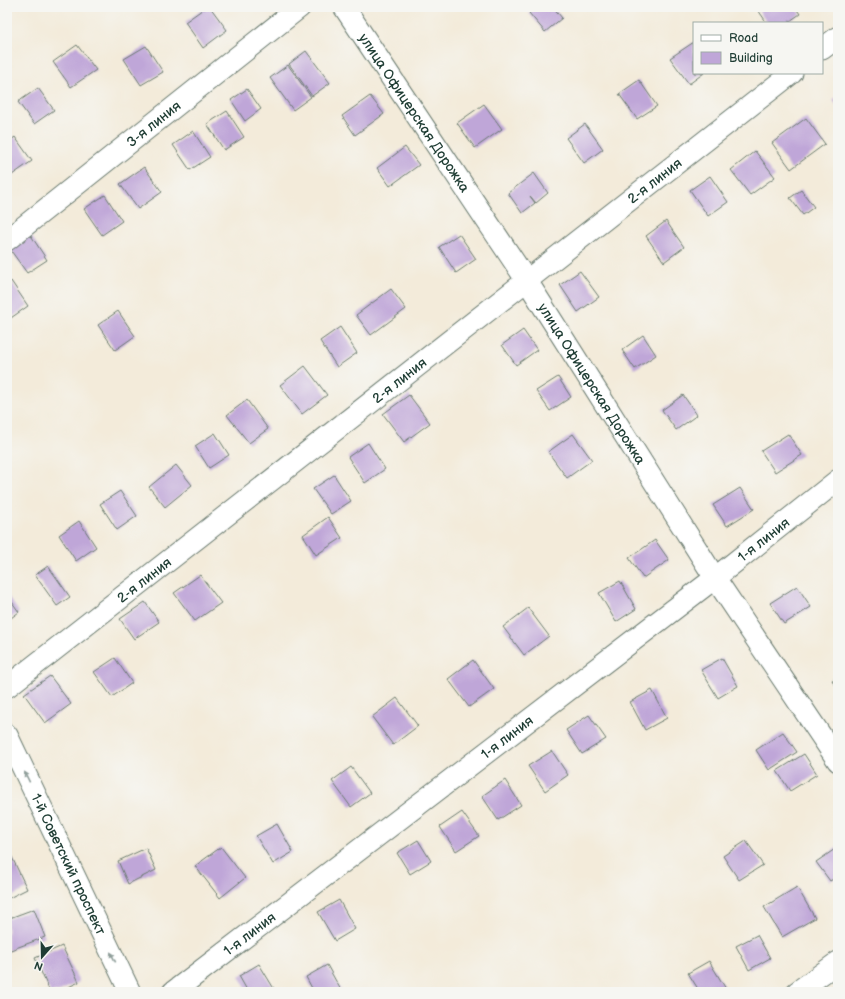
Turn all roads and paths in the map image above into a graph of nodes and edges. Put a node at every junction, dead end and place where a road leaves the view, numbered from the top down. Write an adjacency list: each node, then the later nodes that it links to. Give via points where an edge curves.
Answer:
1 (300, 7): 6 (street, 3-я линия)
2 (344, 7): 7 (street, улица Офицерская Дорожка)
3 (838, 36): 4 (street)
4 (823, 48)
5 (791, 74): 7 (street, 2-я линия)
6 (7, 240)
7 (527, 281): 9 (street, улица Офицерская Дорожка); 10 (street, 2-я линия)
8 (838, 480): 9 (street, 1-я линия)
9 (715, 578): 12 (street, улица Офицерская Дорожка); 15 (street, 1-я линия)
10 (7, 687)
11 (7, 735): 14 (street, 1-й Советский проспект, one-way to 11)
12 (838, 761)
13 (838, 962): 16 (street)
14 (130, 992)
15 (174, 992)
16 (797, 992)

